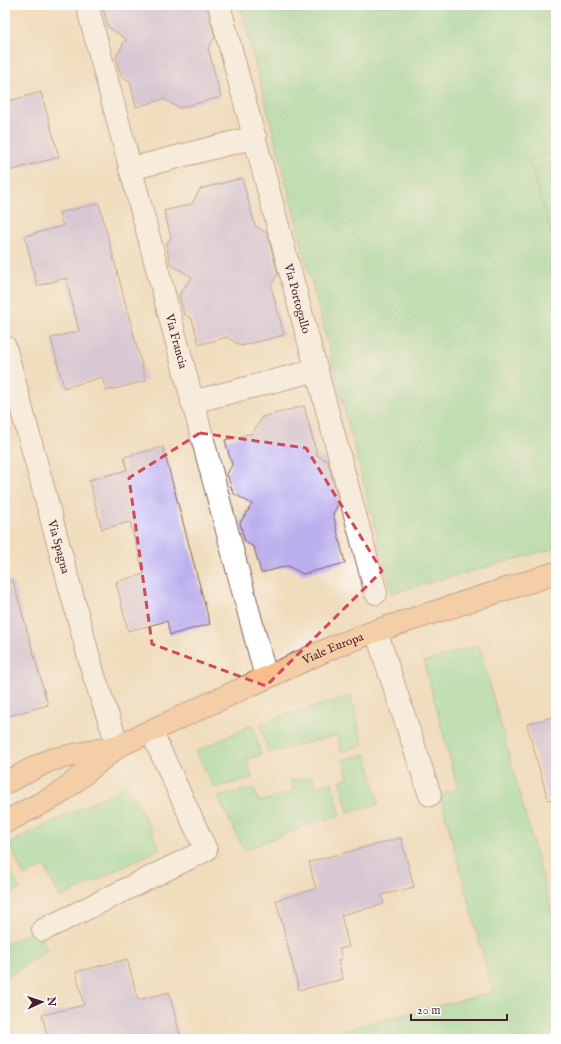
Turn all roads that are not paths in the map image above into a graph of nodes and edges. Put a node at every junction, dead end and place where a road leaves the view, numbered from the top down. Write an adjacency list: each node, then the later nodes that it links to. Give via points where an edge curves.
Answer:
1 (87, 5): 4 (street, Via Francia)
2 (219, 5): 3 (street, Via Portogallo)
3 (254, 137): 4 (street); 6 (street, Via Portogallo)
4 (130, 169): 7 (street, Via Francia)
5 (5, 346): 13 (street, Via Spagna, via 94,676)
6 (317, 370): 7 (street); 9 (street, Via Portogallo)
7 (192, 402): 11 (street, Via Francia)
8 (556, 573): 10 (main road, Viale Europa)
9 (376, 593)
10 (376, 631): 11 (main road, Viale Europa); 15 (street)
11 (266, 677): 12 (main road, Viale Europa)
12 (151, 731): 13 (main road, Viale Europa); 17 (street, via 206,850)
13 (118, 746): 14 (main road, Viale Europa, via 50,760); 16 (main road, Viale Europa, via 59,794)
14 (5, 783)
15 (430, 795)
16 (5, 822)
17 (43, 930)

